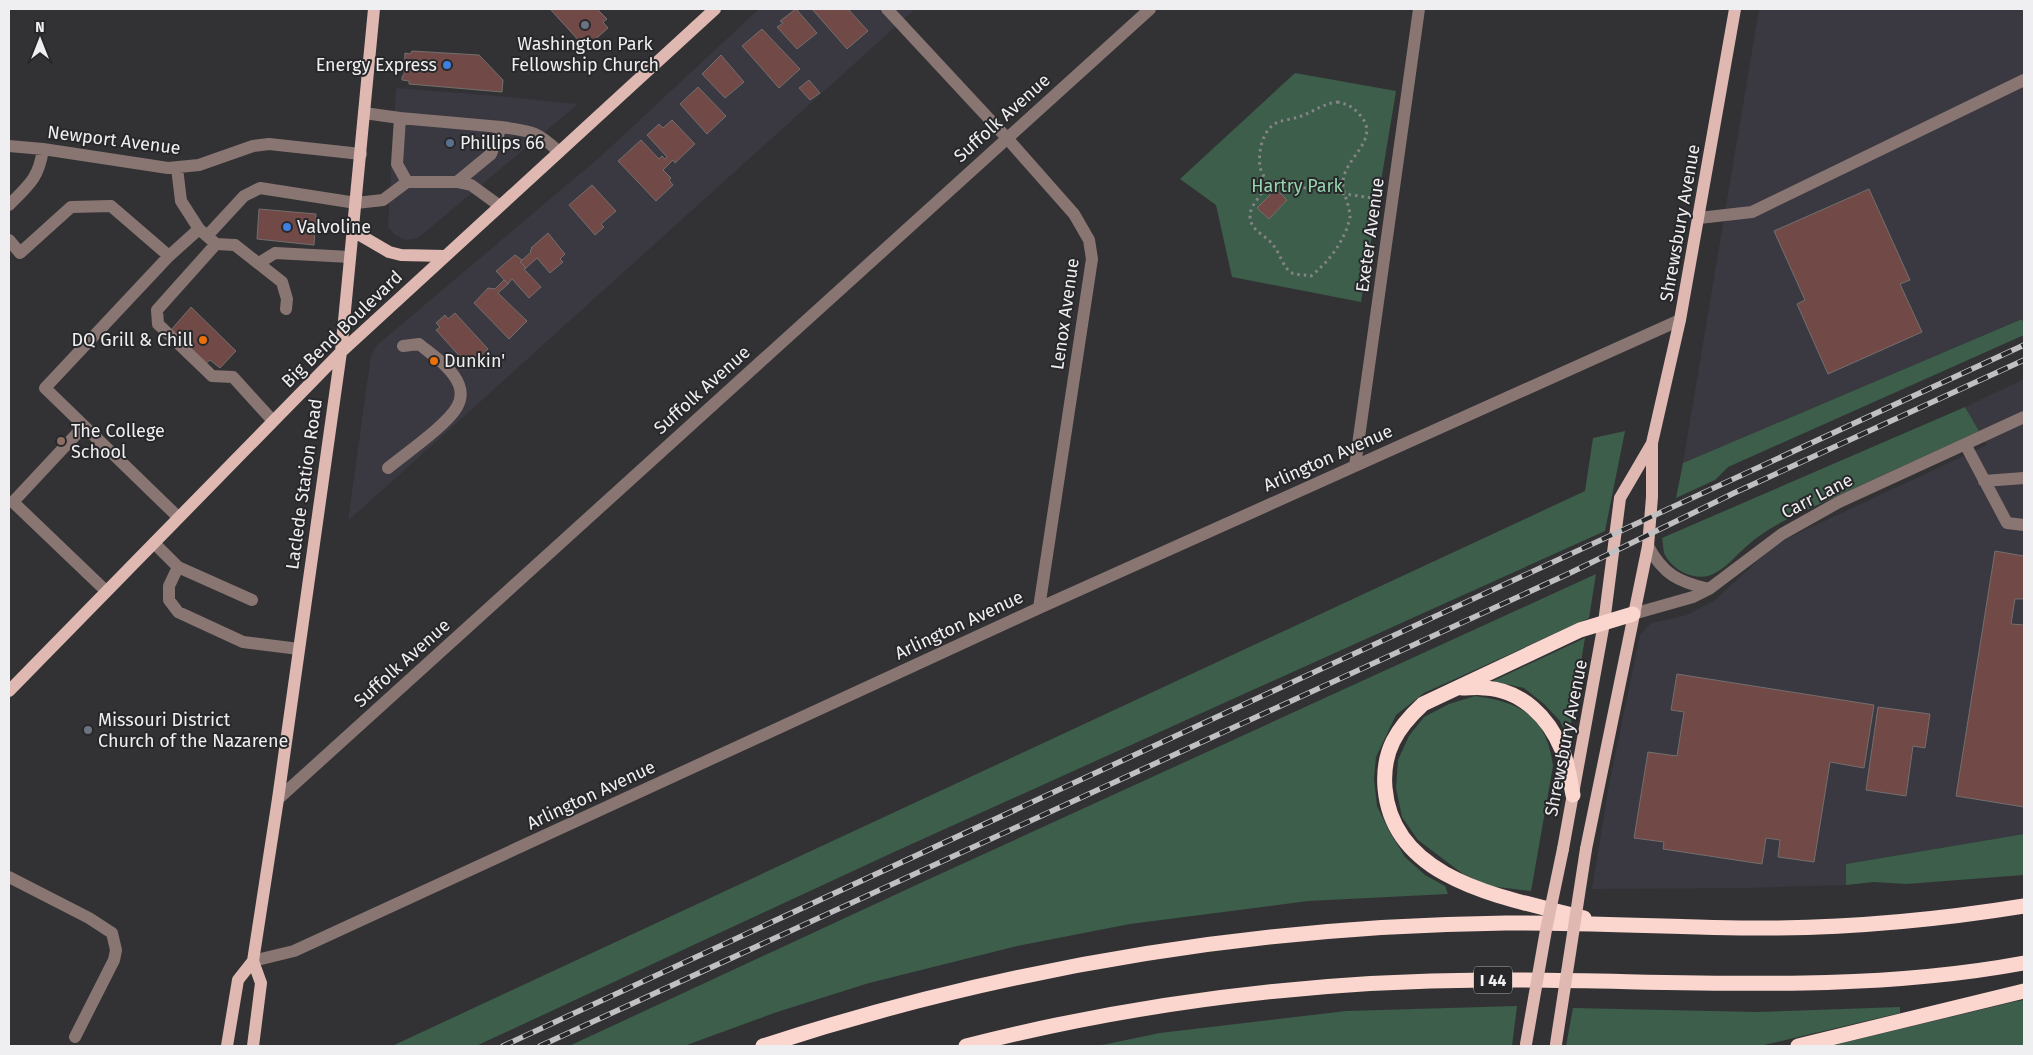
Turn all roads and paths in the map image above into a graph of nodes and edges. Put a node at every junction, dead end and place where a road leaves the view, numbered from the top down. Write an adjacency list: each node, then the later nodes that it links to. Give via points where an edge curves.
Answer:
1 (374, 9): 8 (main road, Laclede Station Road)
2 (715, 9): 14 (main road, Big Bend Boulevard)
3 (887, 9): 11 (street, Lenox Avenue)
4 (1150, 9): 11 (street, Suffolk Avenue)
5 (1419, 9): 21 (street, Exeter Avenue)
6 (1735, 9): 25 (main road, Shrewsbury Avenue)
7 (2024, 80): 25 (street, via 1752,212)
8 (364, 113): 9 (street); 15 (main road, Laclede Station Road)
9 (400, 118): 10 (street); 17 (street, via 397,164)
10 (501, 127): 14 (street, via 542,136); 18 (street, via 491,154)
11 (1006, 137): 54 (street, Lenox Avenue, via 1074,214 1089,240 1092,259); 61 (street, Suffolk Avenue)
12 (9, 146): 13 (street, Newport Avenue)
13 (43, 149): 16 (street, Newport Avenue); 23 (street, via 38,173)
14 (559, 152): 24 (main road, Big Bend Boulevard)
15 (360, 154): 16 (street, Newport Avenue, via 269,144 253,146 199,165); 22 (main road, Laclede Station Road)
16 (177, 168): 27 (street, via 181,201)
17 (407, 182): 18 (street); 22 (street, via 383,200)
18 (457, 182): 24 (street, via 470,186)
19 (1265, 182): 20 (path); 20 (path, via 1254,202 1251,223 1271,242 1292,273 1311,276 1328,262 1342,241 1350,218); 20 (path, via 1260,157 1265,134 1276,123 1327,103 1346,104 1363,118 1367,136 1348,169 1343,183)
20 (1345, 194): 21 (path)
21 (1392, 202): 42 (street, Exeter Avenue)
22 (356, 203): 26 (main road, Laclede Station Road); 27 (street, via 260,188 244,196)
23 (9, 204)
24 (500, 206): 30 (main road, Big Bend Boulevard)
25 (1699, 218): 34 (main road, Shrewsbury Avenue)
26 (353, 231): 30 (main road, via 388,252); 31 (main road, Laclede Station Road)
27 (208, 236): 29 (street); 32 (street, via 235,245); 38 (street, via 193,269 157,310 158,324 212,376 232,377)
28 (9, 240): 29 (street, via 20,253 71,207 111,206)
29 (168, 256): 39 (street, via 45,388)
30 (445, 256): 36 (main road, Big Bend Boulevard)
31 (350, 257): 32 (street, via 275,253); 36 (main road, Laclede Station Road)
32 (259, 262): 33 (street, via 282,282)
33 (286, 309)
34 (1680, 320): 40 (main road, Shrewsbury Avenue); 42 (street, Arlington Avenue)
35 (403, 346): 43 (street, via 419,344 459,383 462,395 456,409 442,423)
36 (341, 352): 38 (main road, Big Bend Boulevard); 57 (main road, Laclede Station Road)
37 (2024, 417): 41 (street, Carr Lane)
38 (273, 421): 46 (main road, Big Bend Boulevard)
39 (84, 426): 46 (street); 52 (street, via 13,502)
40 (1652, 443): 49 (main road, Shrewsbury Avenue); 56 (main road, Shrewsbury Avenue, via 1620,498)
41 (1965, 444): 45 (street); 51 (street, Carr Lane, via 1839,502 1782,534)
42 (1355, 466): 54 (street, Arlington Avenue)
43 (388, 468)
44 (2024, 478): 45 (street)
45 (1984, 481): 47 (street, via 2007,523)
46 (178, 517): 48 (main road, Big Bend Boulevard)
47 (2024, 525)
48 (154, 543): 50 (street); 52 (main road, Big Bend Boulevard)
49 (1648, 546): 51 (street, via 1656,561 1674,578); 55 (main road, Shrewsbury Avenue)
50 (178, 567): 53 (street); 57 (street, via 169,586 168,600 178,612 243,642)
51 (1709, 589): 55 (street, Carr Lane, via 1693,597)
52 (106, 591): 59 (main road, Big Bend Boulevard)
53 (252, 600)
54 (1039, 608): 65 (street, Arlington Avenue, via 294,951)
55 (1633, 614): 56 (highway); 70 (main road, Shrewsbury Avenue, bridge, via 1586,849)
56 (1604, 623): 58 (highway, via 1580,630); 60 (main road, Shrewsbury Avenue)
57 (299, 649): 61 (main road, Laclede Station Road)
58 (1456, 688): 60 (highway, via 1486,688 1512,694 1535,708 1552,729 1563,751); 64 (highway, via 1423,704 1406,720 1390,746 1384,774 1386,805 1400,835 1420,857 1450,877 1482,890)
59 (9, 691)
60 (1573, 795): 69 (main road, Shrewsbury Avenue, bridge)
61 (278, 799): 65 (main road, Laclede Station Road)
62 (9, 877): 68 (street, via 112,933 116,950 114,960)
63 (2024, 906): 64 (highway, via 1856,926 1762,928)
64 (1605, 924): 73 (highway, via 1408,926 1203,945 1017,976 827,1025)
65 (253, 961): 71 (main road, Laclede Station Road, via 238,980); 72 (main road, Laclede Station Road, via 261,983)
66 (2024, 963): 74 (highway, I 44, via 1910,977 1812,983 1484,980 1297,990 1090,1019)
67 (2024, 991): 75 (highway)
68 (75, 1037)
69 (1526, 1045)
70 (1556, 1045)
71 (227, 1046)
72 (253, 1046)
73 (763, 1046)
74 (966, 1046)
75 (1798, 1046)

